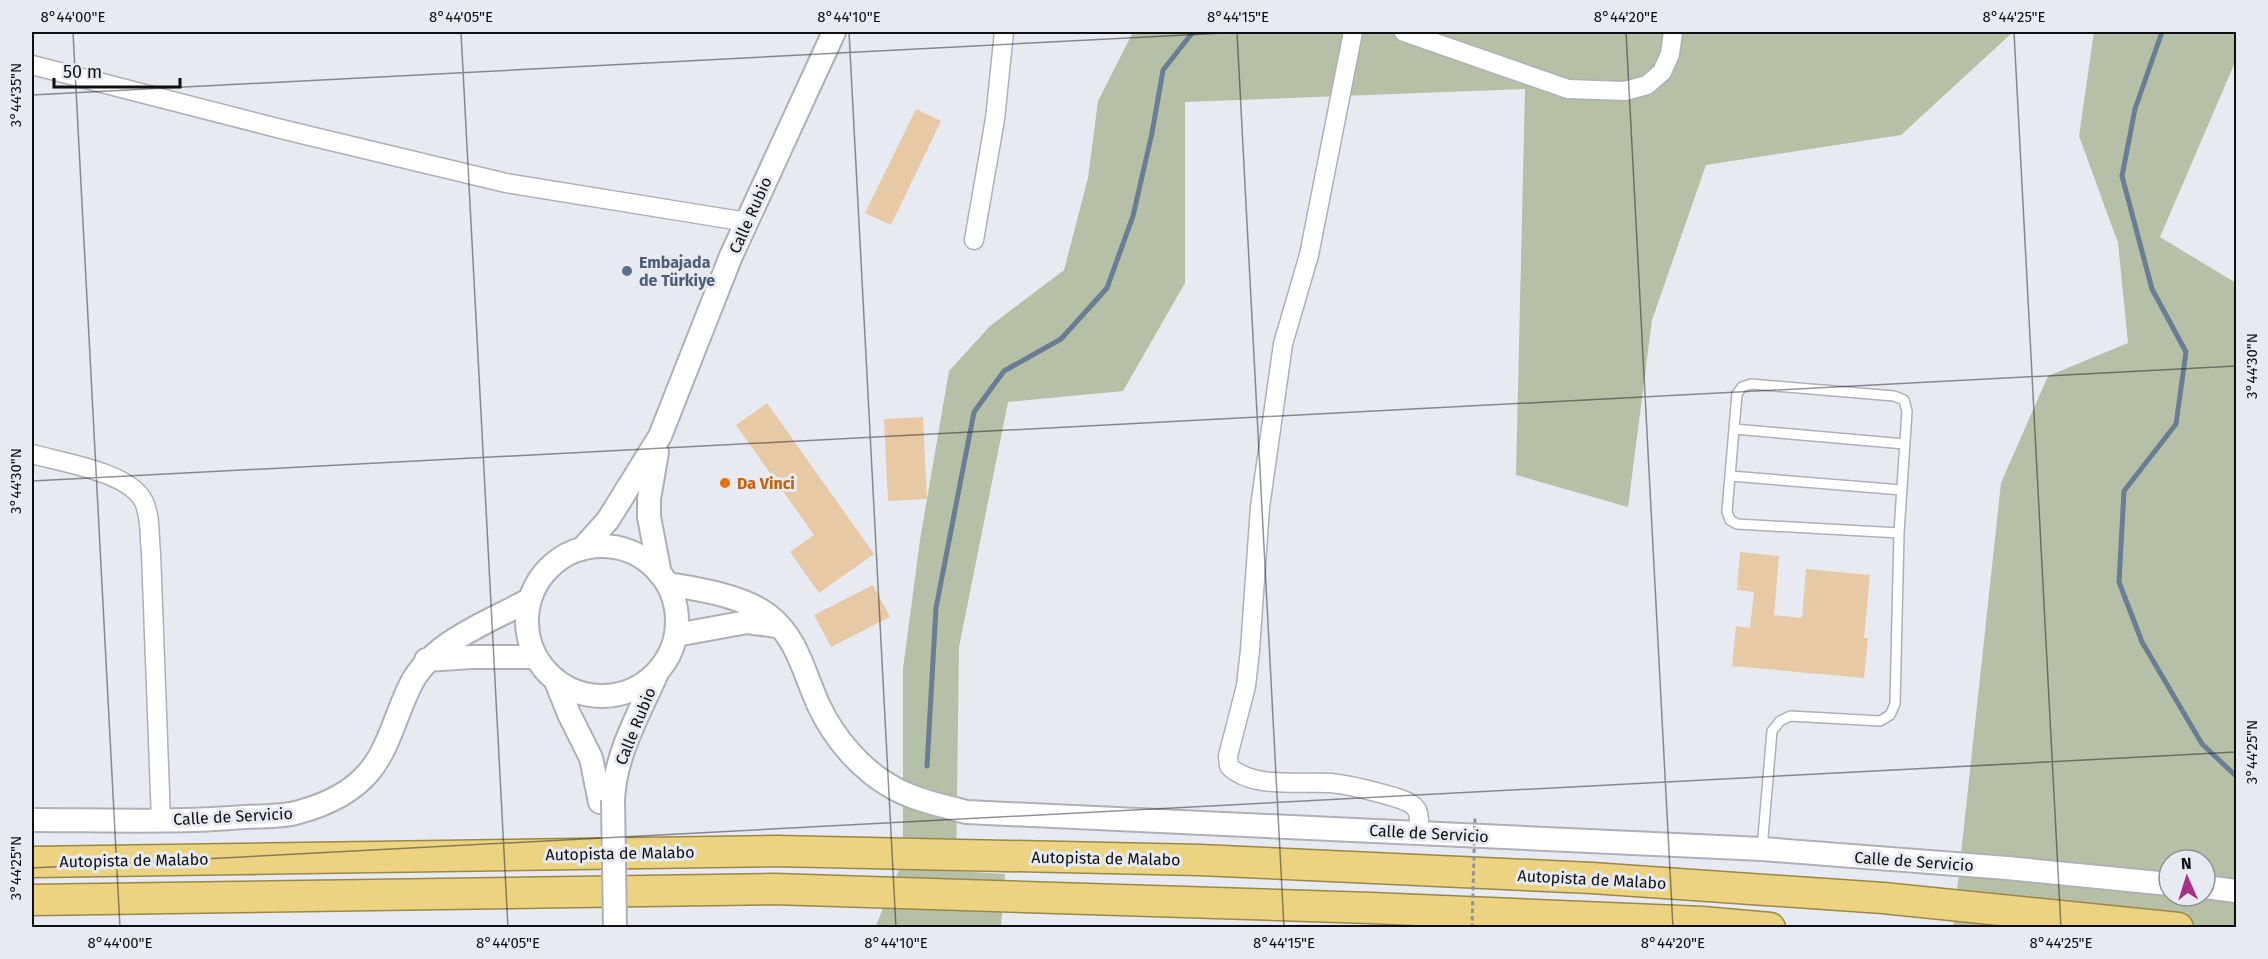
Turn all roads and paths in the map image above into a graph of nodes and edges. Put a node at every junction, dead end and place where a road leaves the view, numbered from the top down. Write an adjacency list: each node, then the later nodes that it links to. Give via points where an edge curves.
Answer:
1 (834, 32): 7 (street, Calle Rubio)
2 (1004, 32): 8 (street, via 995,119)
3 (1353, 32): 29 (street, via 1309,255 1283,344 1260,507 1250,650 1228,756 1229,766 1235,772 1251,778 1331,783 1369,789 1405,801 1418,812)
4 (1404, 32): 5 (street, via 1568,89 1625,91 1647,85 1662,72)
5 (1673, 32)
6 (32, 64): 7 (street, via 506,183)
7 (747, 222): 10 (street, Calle Rubio)
8 (974, 240)
9 (1734, 429): 11 (lane); 11 (lane, via 1737,394 1751,384 1894,396 1904,400 1907,411); 13 (lane)
10 (660, 436): 16 (street, Calle Rubio, via 608,520); 17 (street, Calle Rubio, via 649,508)
11 (1905, 444): 14 (lane)
12 (32, 454): 28 (street, via 127,484 144,501 151,553)
13 (1730, 476): 14 (lane); 15 (lane, via 1727,511 1730,520 1737,524)
14 (1902, 490): 15 (lane)
15 (1899, 533): 30 (lane, via 1895,704 1890,715 1880,721 1790,716 1780,721 1772,731)
16 (582, 549): 17 (street, via 604,546 625,550 645,559); 18 (street, via 559,559 540,577)
17 (664, 579): 19 (street, Calle de Servicio, via 749,605); 20 (street, via 674,600)
18 (529, 600): 21 (street, via 526,620); 22 (street, Calle de Servicio, via 444,646)
19 (779, 626): 20 (street, via 747,622); 29 (street, Calle de Servicio, via 802,660 820,707 859,763 892,787 927,802 966,812)
20 (676, 635): 23 (street)
21 (536, 657): 22 (street); 24 (street)
22 (426, 660): 28 (street, Calle de Servicio, via 410,685 380,755 350,790 297,813)
23 (658, 670): 24 (street, via 641,685 620,693 597,695 575,691); 25 (street, Calle Rubio, via 618,762)
24 (555, 679): 25 (street, Calle Rubio)
25 (607, 801): 36 (street, Calle Rubio); 37 (street, Calle Rubio, bridge)
26 (1475, 816): 38 (path, bridge)
27 (32, 820): 28 (street, Calle de Servicio)
28 (161, 820)
29 (1419, 833): 30 (street, Calle de Servicio)
30 (1762, 849): 32 (street, Calle de Servicio)
31 (32, 862): 40 (highway, Autopista de Malabo, via 777,851 1200,860 1592,878 1883,898)
32 (2157, 883)
33 (2217, 889): 34 (street)
34 (2236, 891)
35 (32, 900): 39 (highway, via 774,889 1383,909)
36 (602, 927)
37 (615, 927)
38 (1472, 927)
39 (1770, 927)
40 (2178, 927)

